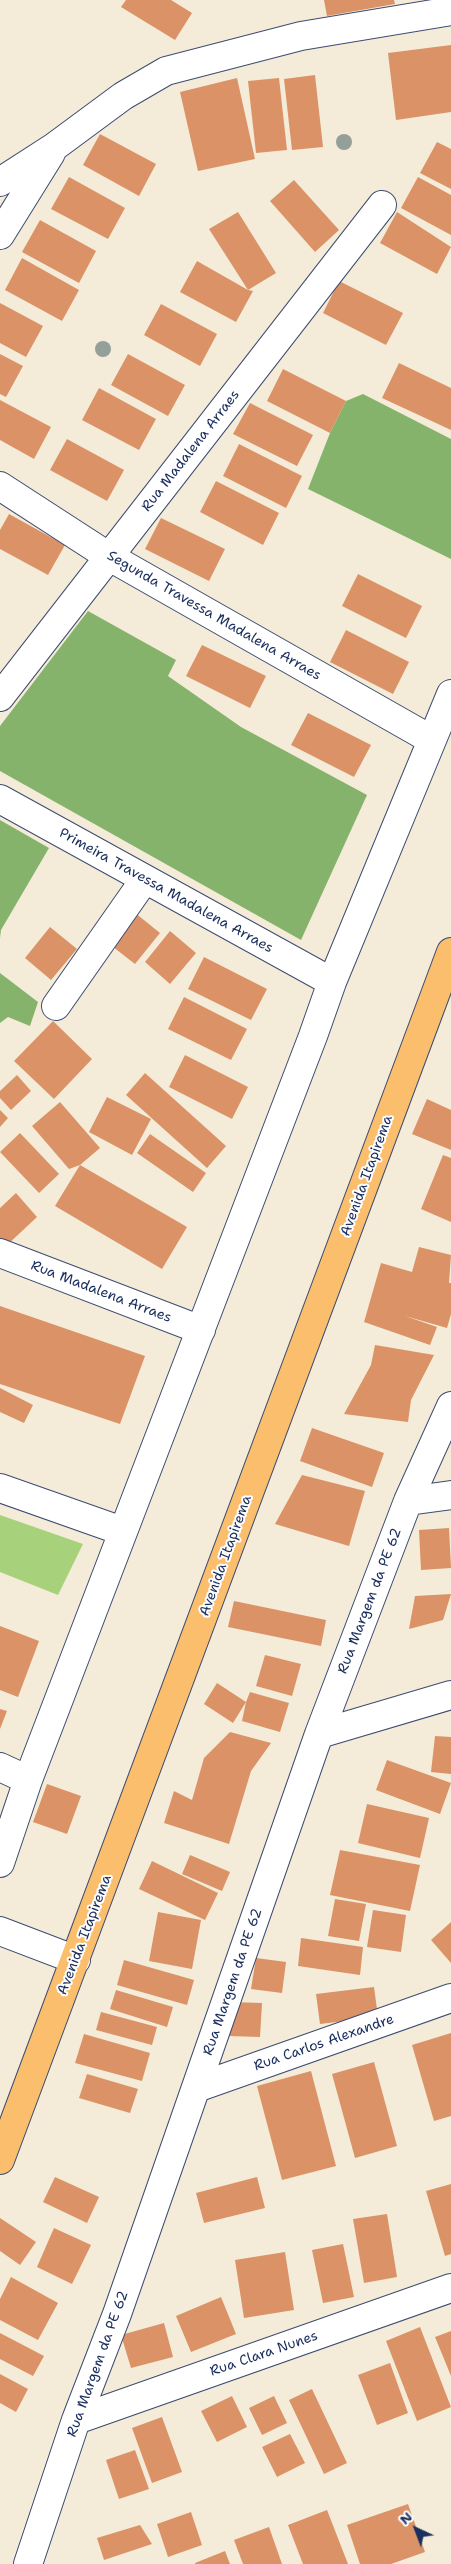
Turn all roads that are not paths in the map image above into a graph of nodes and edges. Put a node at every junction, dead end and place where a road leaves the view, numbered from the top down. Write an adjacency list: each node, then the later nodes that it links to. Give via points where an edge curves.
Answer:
1 (451, 11): 2 (street, via 301,36 166,70 123,96)
2 (54, 147): 3 (street); 5 (street)
3 (0, 182)
4 (382, 205): 7 (street, Rua Madalena Arraes)
5 (0, 235)
6 (0, 486): 7 (street, Segunda Travessa Madalena Arraes)
7 (108, 556): 9 (street, Rua Madalena Arraes); 10 (street, Segunda Travessa Madalena Arraes)
8 (451, 694): 10 (street)
9 (0, 697)
10 (432, 740): 14 (street)
11 (0, 799): 12 (street, Primeira Travessa Madalena Arraes)
12 (145, 879): 14 (street, Primeira Travessa Madalena Arraes); 15 (street)
13 (451, 952): 29 (main road, Avenida Itapirema)
14 (332, 982): 17 (street)
15 (56, 1006)
16 (0, 1253): 17 (street, Rua Madalena Arraes)
17 (201, 1330): 22 (street)
18 (451, 1406): 21 (street, Rua Margem da PE 62)
19 (0, 1488): 22 (street)
20 (451, 1495): 21 (street)
21 (408, 1501): 24 (street, Rua Margem da PE 62)
22 (122, 1531): 26 (street)
23 (451, 1695): 24 (street)
24 (319, 1734): 31 (street, Rua Margem da PE 62)
25 (0, 1767): 26 (street)
26 (28, 1780): 27 (street)
27 (0, 1864)
28 (0, 1931): 29 (street)
29 (76, 1960): 32 (main road, Avenida Itapirema)
30 (451, 1998): 31 (street, Rua Carlos Alexandre)
31 (196, 2088): 34 (street, Rua Margem da PE 62, via 117,2314)
32 (0, 2160)
33 (451, 2288): 34 (street, Rua Clara Nunes)
34 (76, 2420): 35 (street, Rua Margem da PE 62)
35 (28, 2564)

